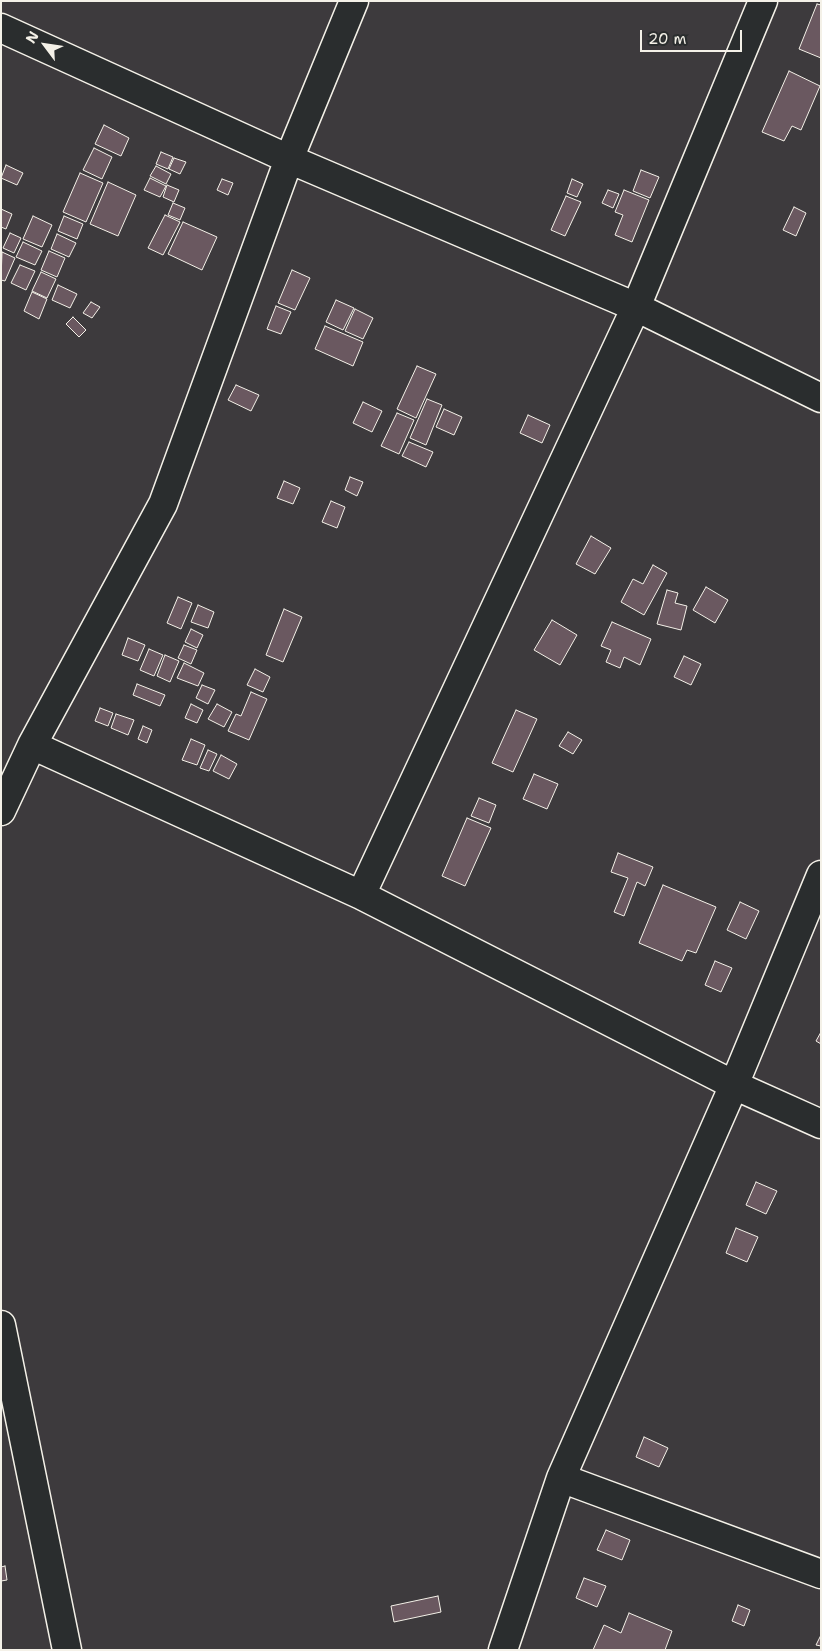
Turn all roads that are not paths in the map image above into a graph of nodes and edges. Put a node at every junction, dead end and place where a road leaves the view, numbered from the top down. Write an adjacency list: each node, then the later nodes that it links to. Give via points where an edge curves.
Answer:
1 (354, 1): 4 (street)
2 (763, 1): 5 (street)
3 (1, 28): 4 (street)
4 (289, 159): 5 (street); 7 (street, via 163,504)
5 (636, 307): 6 (street); 10 (street)
6 (821, 398)
7 (32, 745): 8 (street); 10 (street)
8 (1, 811)
9 (821, 876): 11 (street)
10 (361, 895): 11 (street)
11 (734, 1085): 12 (street); 14 (street)
12 (821, 1124)
13 (1, 1325): 16 (street)
14 (561, 1478): 15 (street); 17 (street)
15 (821, 1574)
16 (67, 1650)
17 (503, 1650)

